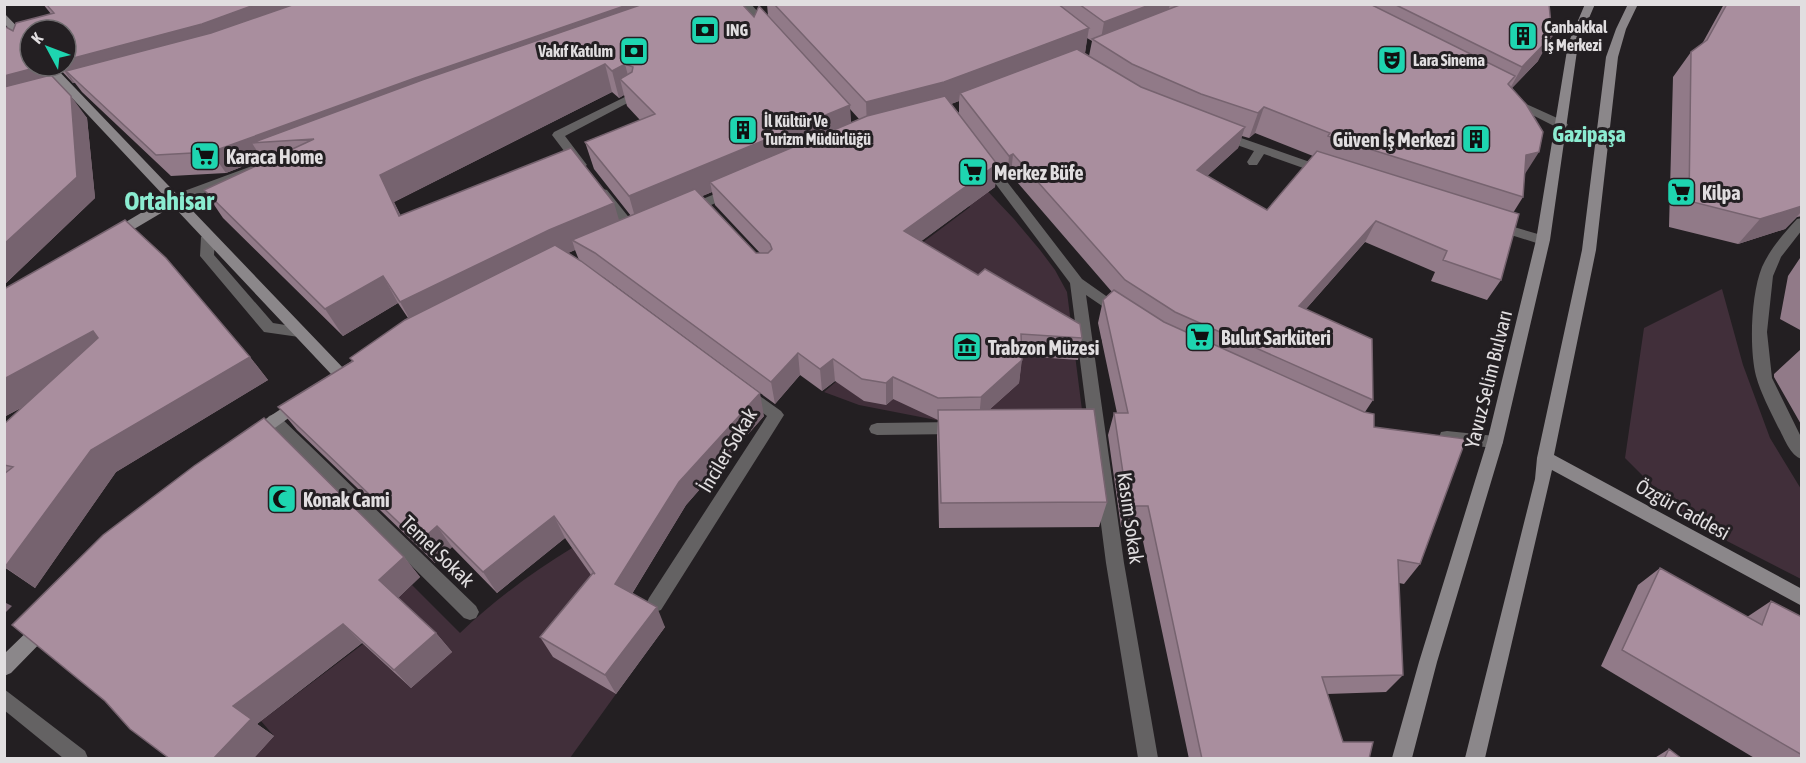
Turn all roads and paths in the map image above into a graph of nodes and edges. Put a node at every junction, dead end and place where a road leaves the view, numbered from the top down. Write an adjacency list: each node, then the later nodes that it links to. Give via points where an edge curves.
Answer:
1 (745, 4): 6 (street)
2 (1590, 4): 10 (main road, Yavuz Selim Bulvarı, via 1573,44)
3 (1633, 4): 37 (main road, via 1612,57 1589,250)
4 (4, 16): 5 (main road)
5 (18, 33)
6 (777, 39)
7 (59, 78): 18 (main road)
8 (1496, 92): 10 (street)
9 (633, 96): 22 (street, via 558,135)
10 (1562, 125): 25 (main road, Yavuz Selim Bulvarı)
11 (1206, 130): 13 (street)
12 (975, 148): 26 (street)
13 (1261, 149): 14 (street); 16 (street)
14 (1253, 162)
15 (262, 166): 18 (street)
16 (1335, 175)
17 (745, 185): 19 (street, via 706,208)
18 (173, 200): 23 (main road); 24 (main road)
19 (671, 217)
20 (1485, 222): 25 (street)
21 (1802, 222): 36 (street, via 1769,268 1760,333 1762,370)
22 (634, 233)
23 (208, 237): 28 (street, via 207,256 269,328)
24 (104, 240)
25 (1543, 240): 34 (main road, Yavuz Selim Bulvarı)
26 (1077, 282): 27 (street); 45 (street, Kasım Sokak, via 1091,425)
27 (1134, 320)
28 (299, 332): 30 (main road, via 346,372)
29 (738, 387): 39 (street, İnciler Sokak, via 776,415)
30 (274, 420): 35 (main road); 40 (street, Temel Sokak)
31 (969, 427): 32 (street)
32 (877, 429)
33 (1429, 435): 34 (street)
34 (1495, 442): 46 (main road, Yavuz Selim Bulvarı)
35 (236, 448)
36 (1802, 453)
37 (1545, 458): 38 (main road, Özgür Caddesi); 47 (main road)
38 (1802, 597)
39 (655, 604)
40 (470, 612)
41 (54, 616): 42 (main road)
42 (4, 667)
43 (4, 698): 44 (street)
44 (78, 759)
45 (1149, 759)
46 (1402, 759)
47 (1475, 759)

